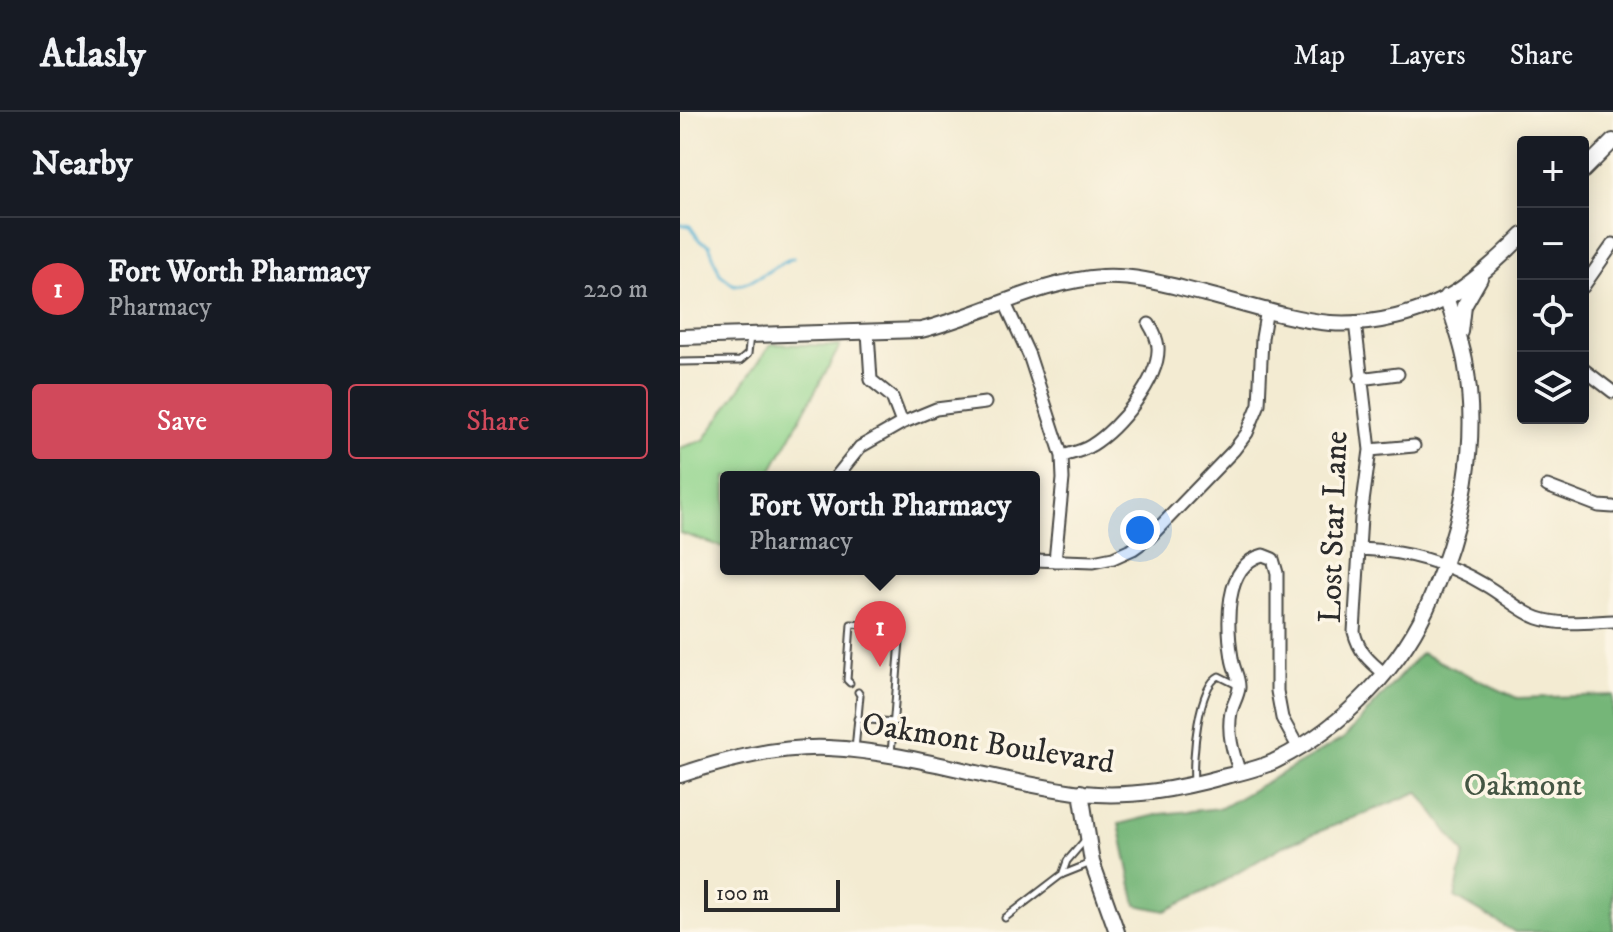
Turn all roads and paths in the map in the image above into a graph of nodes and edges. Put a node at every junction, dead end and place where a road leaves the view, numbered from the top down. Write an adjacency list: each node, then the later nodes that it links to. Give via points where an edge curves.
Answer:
1 (1613, 141): 2 (street)
2 (1589, 165)
3 (1517, 241): 5 (street)
4 (1613, 244): 6 (street)
5 (1485, 270): 7 (street); 15 (street, via 1464,306)
6 (1588, 280)
7 (1446, 297): 10 (street, via 1410,312); 15 (street, Oakmont Boulevard)
8 (1005, 303): 9 (street, via 1064,284 1119,277); 12 (street, via 921,330); 25 (street, via 1029,355)
9 (1267, 309): 10 (street, via 1327,323); 31 (street, via 1261,393 1241,442 1142,544 1103,560)
10 (1355, 322): 19 (street, Lost Star Lane)
11 (1149, 324): 25 (street, via 1159,351 1141,395 1099,440)
12 (868, 332): 13 (street); 22 (street, via 871,380 887,391)
13 (750, 334): 14 (street); 16 (lane, via 748,354 740,361)
14 (680, 337)
15 (1460, 341): 32 (street, Oakmont Boulevard, via 1471,438 1462,507)
16 (680, 362)
17 (1398, 374): 19 (street)
18 (1589, 374): 20 (street)
19 (1360, 379): 24 (street, Lost Star Lane)
20 (1613, 392)
21 (985, 403): 22 (street, via 936,409)
22 (902, 423): 26 (street, via 860,447)
23 (1414, 446): 24 (street)
24 (1370, 450): 29 (street, Lost Star Lane)
25 (1062, 456): 31 (street)
26 (841, 471)
27 (1547, 486): 28 (street)
28 (1613, 507)
29 (1361, 549): 32 (street); 34 (street, Lost Star Lane, via 1354,632 1364,656)
30 (1040, 560): 31 (street)
31 (1055, 561)
32 (1445, 564): 33 (street, via 1540,619); 34 (street, Oakmont Boulevard, via 1421,624)
33 (1613, 621)
34 (1385, 674): 40 (street, Oakmont Boulevard, via 1343,715)
35 (850, 683): 39 (lane, via 851,624 901,628)
36 (1240, 687): 40 (street, via 1231,645 1232,585 1251,560 1268,556 1277,573 1279,704); 43 (street, via 1230,718); 45 (lane, via 1219,676 1207,686 1194,750)
37 (858, 692): 38 (lane)
38 (857, 719): 39 (lane); 41 (lane)
39 (894, 722): 42 (lane)
40 (1298, 747): 43 (street, Oakmont Boulevard)
41 (855, 750): 42 (street, Oakmont Boulevard); 44 (street, Oakmont Boulevard, via 754,755)
42 (890, 755): 46 (street, Oakmont Boulevard)
43 (1240, 773): 45 (street, Oakmont Boulevard)
44 (680, 775)
45 (1194, 785): 46 (street, Oakmont Boulevard, via 1133,794)
46 (1081, 792): 47 (street)
47 (1087, 837): 48 (street); 49 (lane)
48 (1092, 862): 49 (lane); 51 (street)
49 (1061, 875): 50 (lane)
50 (1005, 918)
51 (1117, 932)

